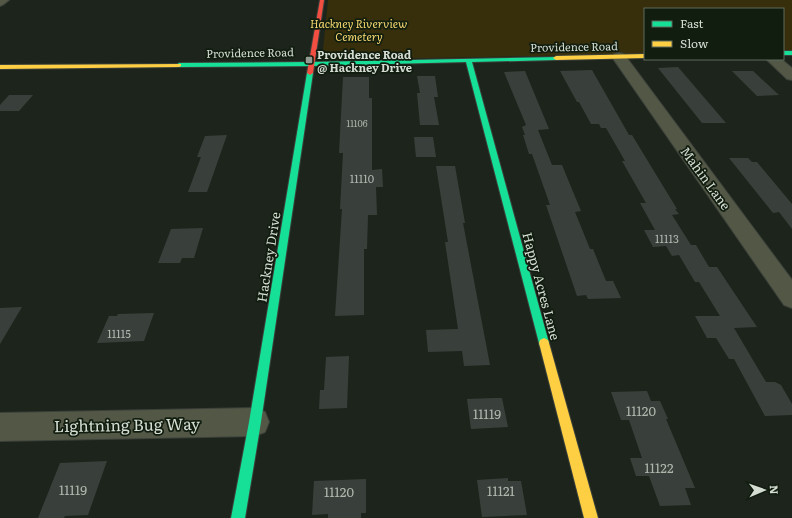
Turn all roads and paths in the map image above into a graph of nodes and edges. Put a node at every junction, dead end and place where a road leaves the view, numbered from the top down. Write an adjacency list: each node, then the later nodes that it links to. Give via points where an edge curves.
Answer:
1 (3, 0): 3 (street)
2 (322, 0): 8 (street, Hackney Drive)
3 (0, 2)
4 (644, 56): 5 (street, Providence Road)
5 (619, 57): 7 (street, Providence Road); 11 (street, Mahin Lane)
6 (774, 60): 10 (street)
7 (469, 61): 8 (street, Providence Road); 15 (street, Happy Acres Lane)
8 (312, 64): 9 (street, Providence Road); 12 (street, Hackney Drive)
9 (0, 67)
10 (792, 76)
11 (792, 298)
12 (255, 422): 13 (street, Lightning Bug Way); 14 (street, Hackney Drive)
13 (0, 427)
14 (238, 518)
15 (591, 518)

